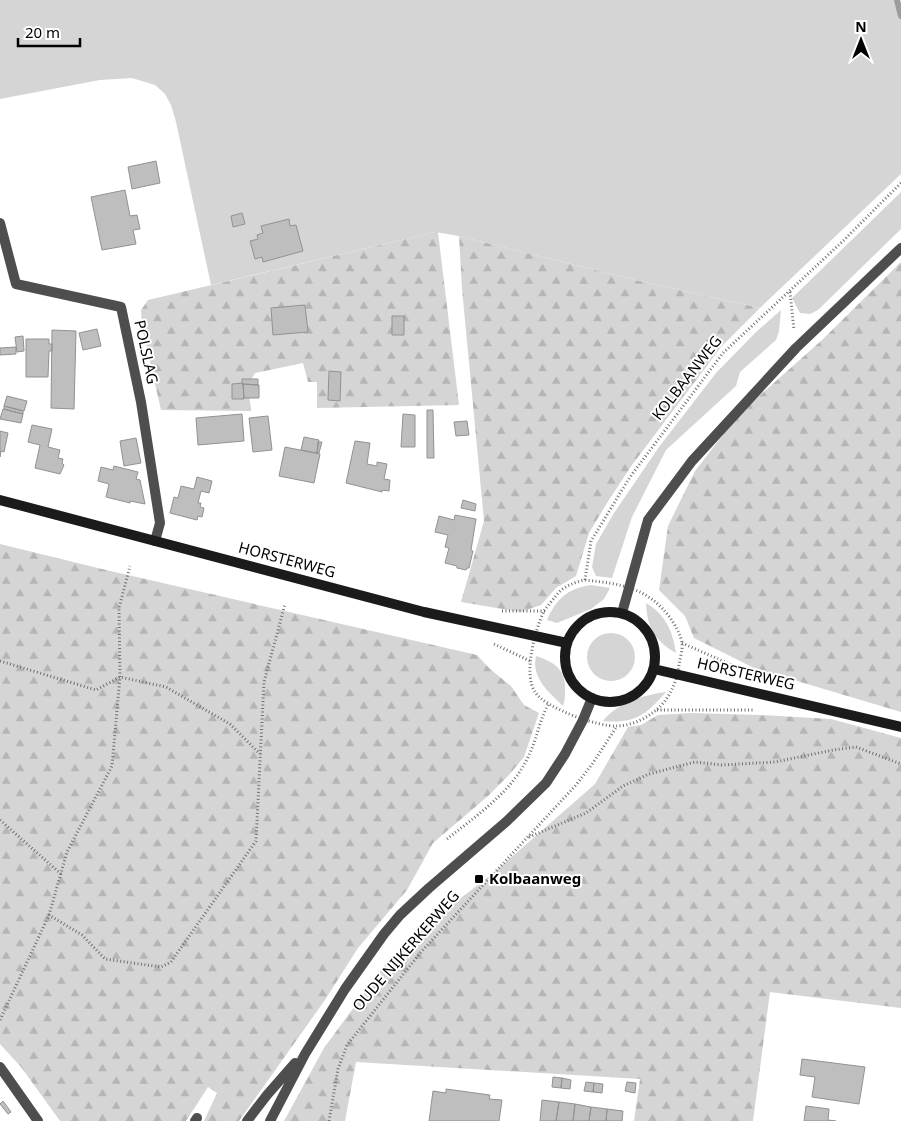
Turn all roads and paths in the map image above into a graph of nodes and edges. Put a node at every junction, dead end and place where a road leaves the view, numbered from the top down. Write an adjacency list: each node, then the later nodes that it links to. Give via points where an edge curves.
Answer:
1 (901, 184): 4 (path, KOLBAANWEG)
2 (0, 223): 7 (street, POLSLAG, via 16,284 121,307 160,523)
3 (901, 248): 5 (street)
4 (790, 291): 5 (path); 10 (path, KOLBAANWEG, via 723,353 630,478 591,541 585,580 572,583 559,592)
5 (796, 348): 11 (street, via 692,461 648,520)
6 (0, 500): 7 (main road, HORSTERWEG)
7 (155, 541): 12 (main road, HORSTERWEG, via 424,612)
8 (130, 566): 15 (path, via 119,608)
9 (285, 604): 22 (path, via 264,682)
10 (545, 611)
11 (622, 613): 12 (main road, via 594,614 582,621); 14 (main road, via 635,618 653,640)
12 (567, 643): 16 (main road, via 565,656 569,676 581,691)
13 (0, 661): 15 (path, via 96,690)
14 (654, 669): 16 (main road, via 641,691 630,698 605,702); 21 (main road, HORSTERWEG)
15 (120, 677): 22 (path, via 166,687 230,724); 27 (path, via 112,766 67,852)
16 (592, 698): 30 (street, OUDE NIJKERKERWEG, via 566,754 546,783 400,915 345,989)
17 (549, 703): 26 (path, via 529,757 512,783)
18 (657, 710): 19 (path)
19 (753, 710)
20 (617, 726): 25 (path, OUDE NIJKERKERWEG, via 576,785)
21 (901, 727)
22 (260, 754): 28 (path, via 256,841 171,962 161,967 105,959 82,935)
23 (901, 764): 25 (path, via 856,748 775,762 722,765 695,762 649,774 623,786 586,813)
24 (0, 820): 27 (path)
25 (526, 838): 35 (path, OUDE NIJKERKERWEG, via 421,952 347,1045 338,1069)
26 (447, 839)
27 (61, 874): 28 (path)
28 (49, 915): 29 (path)
29 (0, 1020)
30 (304, 1054): 33 (street, OUDE NIJKERKERWEG); 34 (street, OUDE NIJKERKERWEG)
31 (0, 1067): 32 (street)
32 (38, 1121)
33 (247, 1121)
34 (270, 1121)
35 (329, 1121)

